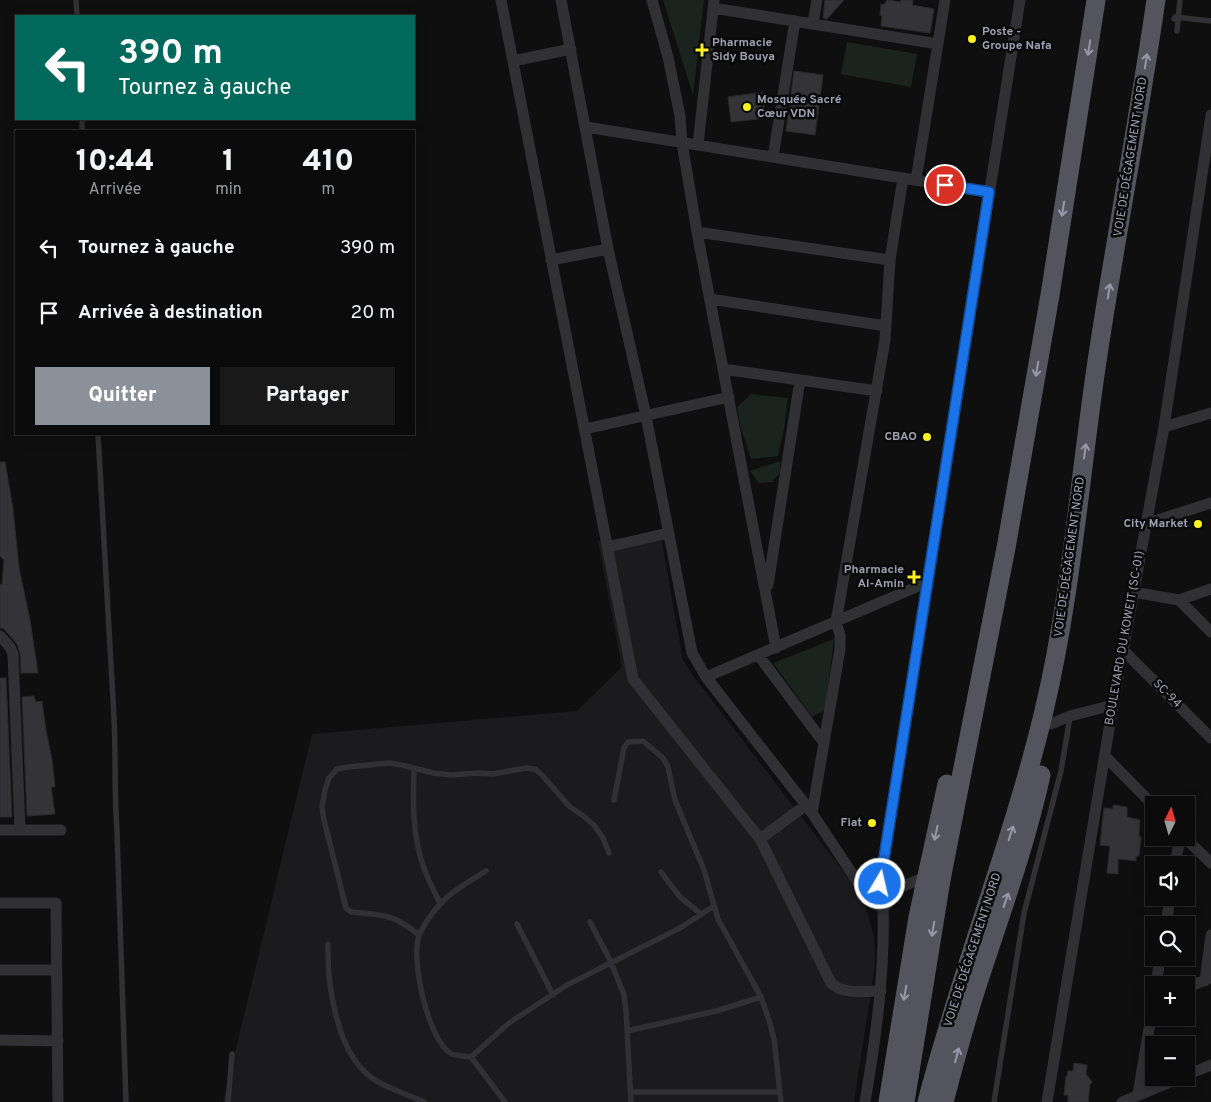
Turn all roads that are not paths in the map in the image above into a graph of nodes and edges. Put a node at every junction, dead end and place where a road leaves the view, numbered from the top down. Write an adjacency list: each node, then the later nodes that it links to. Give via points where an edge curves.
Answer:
1 (76, 0): 12 (lane)
2 (501, 0): 20 (street)
3 (562, 0): 19 (street)
4 (652, 0): 23 (street, via 668,58)
5 (816, 0): 16 (street)
6 (945, 0): 18 (street)
7 (1020, 0): 28 (street)
8 (1096, 0): 80 (highway, one-way to 80, via 1006,548)
9 (1156, 0): 48 (highway, VOIE DE DÉGAGEMENT NORD, one-way to 9, via 1096,374)
10 (1180, 0): 13 (lane)
11 (714, 4): 14 (street); 24 (street)
12 (77, 15)
13 (1176, 18): 15 (lane); 17 (lane)
14 (795, 21): 16 (street); 25 (street)
15 (1211, 21)
16 (813, 23): 18 (street)
17 (1177, 31)
18 (938, 44): 27 (street)
19 (571, 49): 20 (street); 22 (street)
20 (513, 61): 31 (street)
21 (1211, 115): 41 (street, BOULEVARD DU KOWEIT (SC-01))
22 (586, 127): 23 (street); 30 (street)
23 (682, 143): 24 (street); 29 (street)
24 (698, 145): 25 (street)
25 (773, 157): 26 (street)
26 (903, 178): 27 (street); 32 (street)
27 (916, 180): 28 (street)
28 (989, 192): 49 (street)
29 (697, 232): 32 (street); 33 (street)
30 (608, 249): 31 (street); 40 (street)
31 (551, 260): 42 (street)
32 (890, 260): 34 (street)
33 (710, 299): 34 (street); 35 (street)
34 (886, 326): 37 (street)
35 (723, 369): 36 (street); 38 (street)
36 (800, 380): 37 (street); 52 (street)
37 (877, 391): 54 (street)
38 (729, 397): 40 (street); 52 (street)
39 (1211, 414): 41 (street)
40 (646, 416): 42 (street); 46 (street)
41 (1164, 427): 45 (street, BOULEVARD DU KOWEIT (SC-01))
42 (585, 429): 47 (street)
43 (98, 435): 115 (lane, via 114,720)
44 (1211, 503): 45 (street)
45 (1145, 524): 51 (street, BOULEVARD DU KOWEIT (SC-01))
46 (668, 532): 47 (street); 60 (street, via 691,648)
47 (608, 547): 74 (street, via 633,679)
48 (1068, 576): 63 (highway, via 1068,617); 124 (highway, VOIE DE DÉGAGEMENT NORD, one-way to 48, via 950,1018 1023,794 1057,649)
49 (928, 582): 54 (street); 81 (street)
50 (1211, 589): 53 (street)
51 (1133, 592): 53 (street); 58 (street, BOULEVARD DU KOWEIT (SC-01))
52 (766, 595): 57 (street)
53 (1180, 600): 55 (street)
54 (836, 622): 57 (street); 65 (street, via 840,649)
55 (1211, 632)
56 (0, 636): 72 (street, via 13,654)
57 (776, 648): 59 (street)
58 (1123, 650): 61 (street, BOULEVARD DU KOWEIT (SC-01)); 64 (street, SC-94)
59 (759, 656): 60 (street); 65 (street)
60 (706, 677): 70 (street)
61 (1113, 705): 62 (street); 66 (street, BOULEVARD DU KOWEIT (SC-01))
62 (1070, 716): 63 (street); 126 (lane, via 1061,771 1024,913)
63 (1051, 724): 125 (highway, one-way to 63, via 976,989 1013,880)
64 (1211, 738)
65 (824, 743): 70 (street)
66 (1105, 756): 68 (street); 127 (street, BOULEVARD DU KOWEIT (SC-01))
67 (414, 769): 76 (lane, via 451,775 535,769 569,806 594,825); 85 (lane, via 413,807 418,847 423,867); 91 (lane, via 389,763 348,766 338,770 329,778 322,807 346,908 351,912 393,917)
68 (1145, 797)
69 (614, 800): 86 (lane, via 624,748 628,742 643,741 663,758 668,768 675,800 704,870)
70 (809, 809): 74 (street); 83 (street, via 855,878)
71 (0, 830): 72 (street)
72 (20, 830): 73 (street)
73 (62, 830)
74 (760, 838): 99 (street, via 831,983 843,991)
75 (1193, 846): 77 (street)
76 (609, 853)
77 (1211, 863)
78 (486, 871): 85 (lane, via 454,890)
79 (661, 872): 88 (lane, via 680,897)
80 (934, 878): 82 (street); 122 (highway, one-way to 122, via 918,917); 123 (highway, one-way to 123)
81 (880, 884): 82 (street); 83 (street)
82 (892, 891): 87 (street, via 891,900)
83 (870, 893): 87 (street, via 874,902)
84 (0, 903): 96 (street, via 56,903)
85 (440, 903): 91 (lane)
86 (714, 906): 88 (lane); 101 (lane)
87 (883, 906): 99 (street)
88 (701, 914): 94 (lane)
89 (590, 922): 94 (lane)
90 (517, 924): 100 (lane)
91 (419, 935): 107 (lane, via 419,968 425,1006 433,1030 451,1054)
92 (1211, 935): 97 (street)
93 (328, 944): 117 (lane, via 328,973 334,1010 354,1059 366,1074)
94 (611, 962): 100 (lane); 103 (lane, via 624,995)
95 (0, 970): 96 (street)
96 (57, 970): 105 (street)
97 (1208, 979): 98 (street)
98 (1195, 984)
99 (881, 991): 121 (street)
100 (553, 995): 107 (lane, via 509,1023)
101 (761, 997): 103 (lane, via 716,1012); 112 (lane, via 774,1039)
102 (1150, 1026): 113 (street)
103 (627, 1031): 111 (lane)
104 (0, 1040): 105 (street)
105 (58, 1041): 114 (street)
106 (232, 1054): 116 (lane)
107 (471, 1057): 118 (lane)
108 (1211, 1065): 109 (street)
109 (1195, 1071)
110 (1159, 1086): 113 (street)
111 (630, 1092): 112 (lane); 119 (lane)
112 (780, 1092): 120 (lane)
113 (1138, 1094): 128 (street)
114 (58, 1102)
115 (126, 1102)
116 (228, 1102)
117 (424, 1102)
118 (505, 1102)
119 (631, 1102)
120 (781, 1102)
121 (865, 1102)
122 (888, 1102)
123 (905, 1102)
124 (927, 1102)
125 (944, 1102)
126 (994, 1102)
127 (1047, 1102)
128 (1122, 1102)

